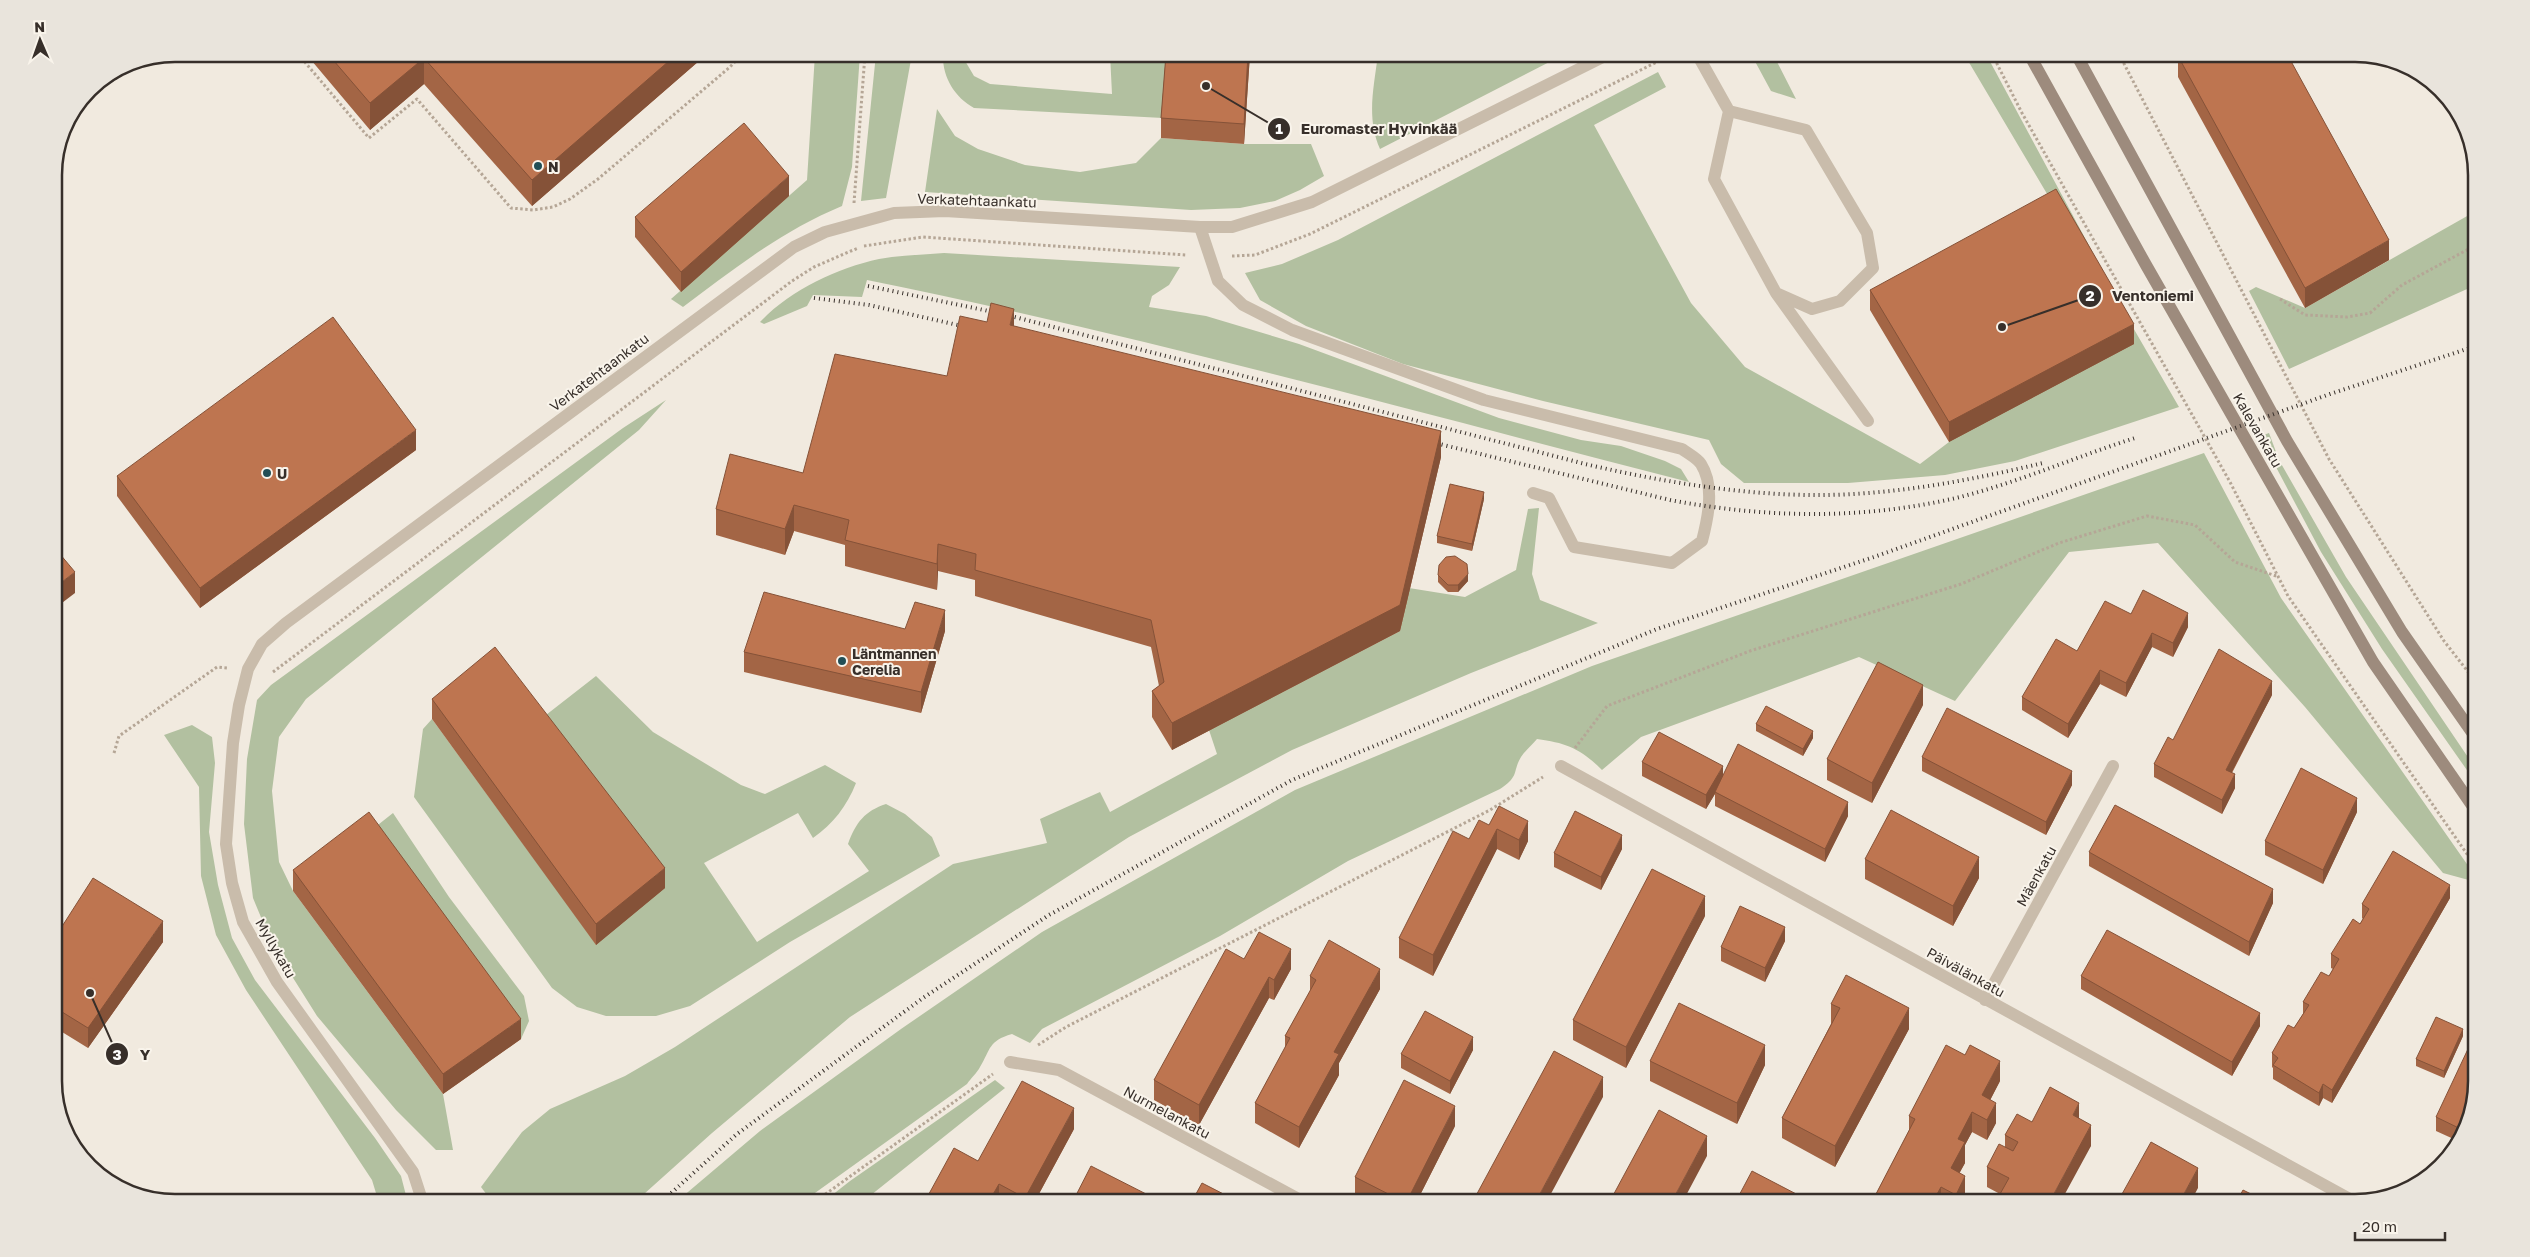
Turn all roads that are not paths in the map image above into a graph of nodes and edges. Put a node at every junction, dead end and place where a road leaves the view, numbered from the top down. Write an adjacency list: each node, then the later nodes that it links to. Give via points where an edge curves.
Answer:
1 (1592, 62): 6 (street, Verkatehtaankatu, via 1312,202 1232,226)
2 (1702, 62): 5 (street)
3 (2034, 62): 14 (main road, Kalevankatu, via 2146,265 2373,662)
4 (2080, 62): 11 (main road, Kalevankatu, via 2287,441 2402,632)
5 (1729, 112): 7 (street, via 1714,179); 7 (street, via 1806,130 1867,232 1873,268 1840,301 1812,309)
6 (1200, 227): 9 (street, via 1218,281 1243,305 1292,330 1484,400 1682,449 1701,463 1710,507 1702,541 1672,563 1574,547 1549,498); 10 (street, Verkatehtaankatu, via 945,211 894,213 826,232 794,247 286,622 262,644)
7 (1776, 293): 8 (street)
8 (1868, 421)
9 (1533, 493)
10 (248, 669): 17 (street, Myllykatu, via 233,743 226,844 243,922 277,982 413,1172)
11 (2468, 726)
12 (1561, 766): 15 (street, Päivälänkatu)
13 (2113, 766): 15 (street, Mäenkatu)
14 (2468, 799)
15 (1985, 1000): 19 (street, Päivälänkatu)
16 (1010, 1062): 18 (street, Nurmelankatu, via 1059,1070)
17 (420, 1194)
18 (1289, 1194)
19 (2341, 1194)

